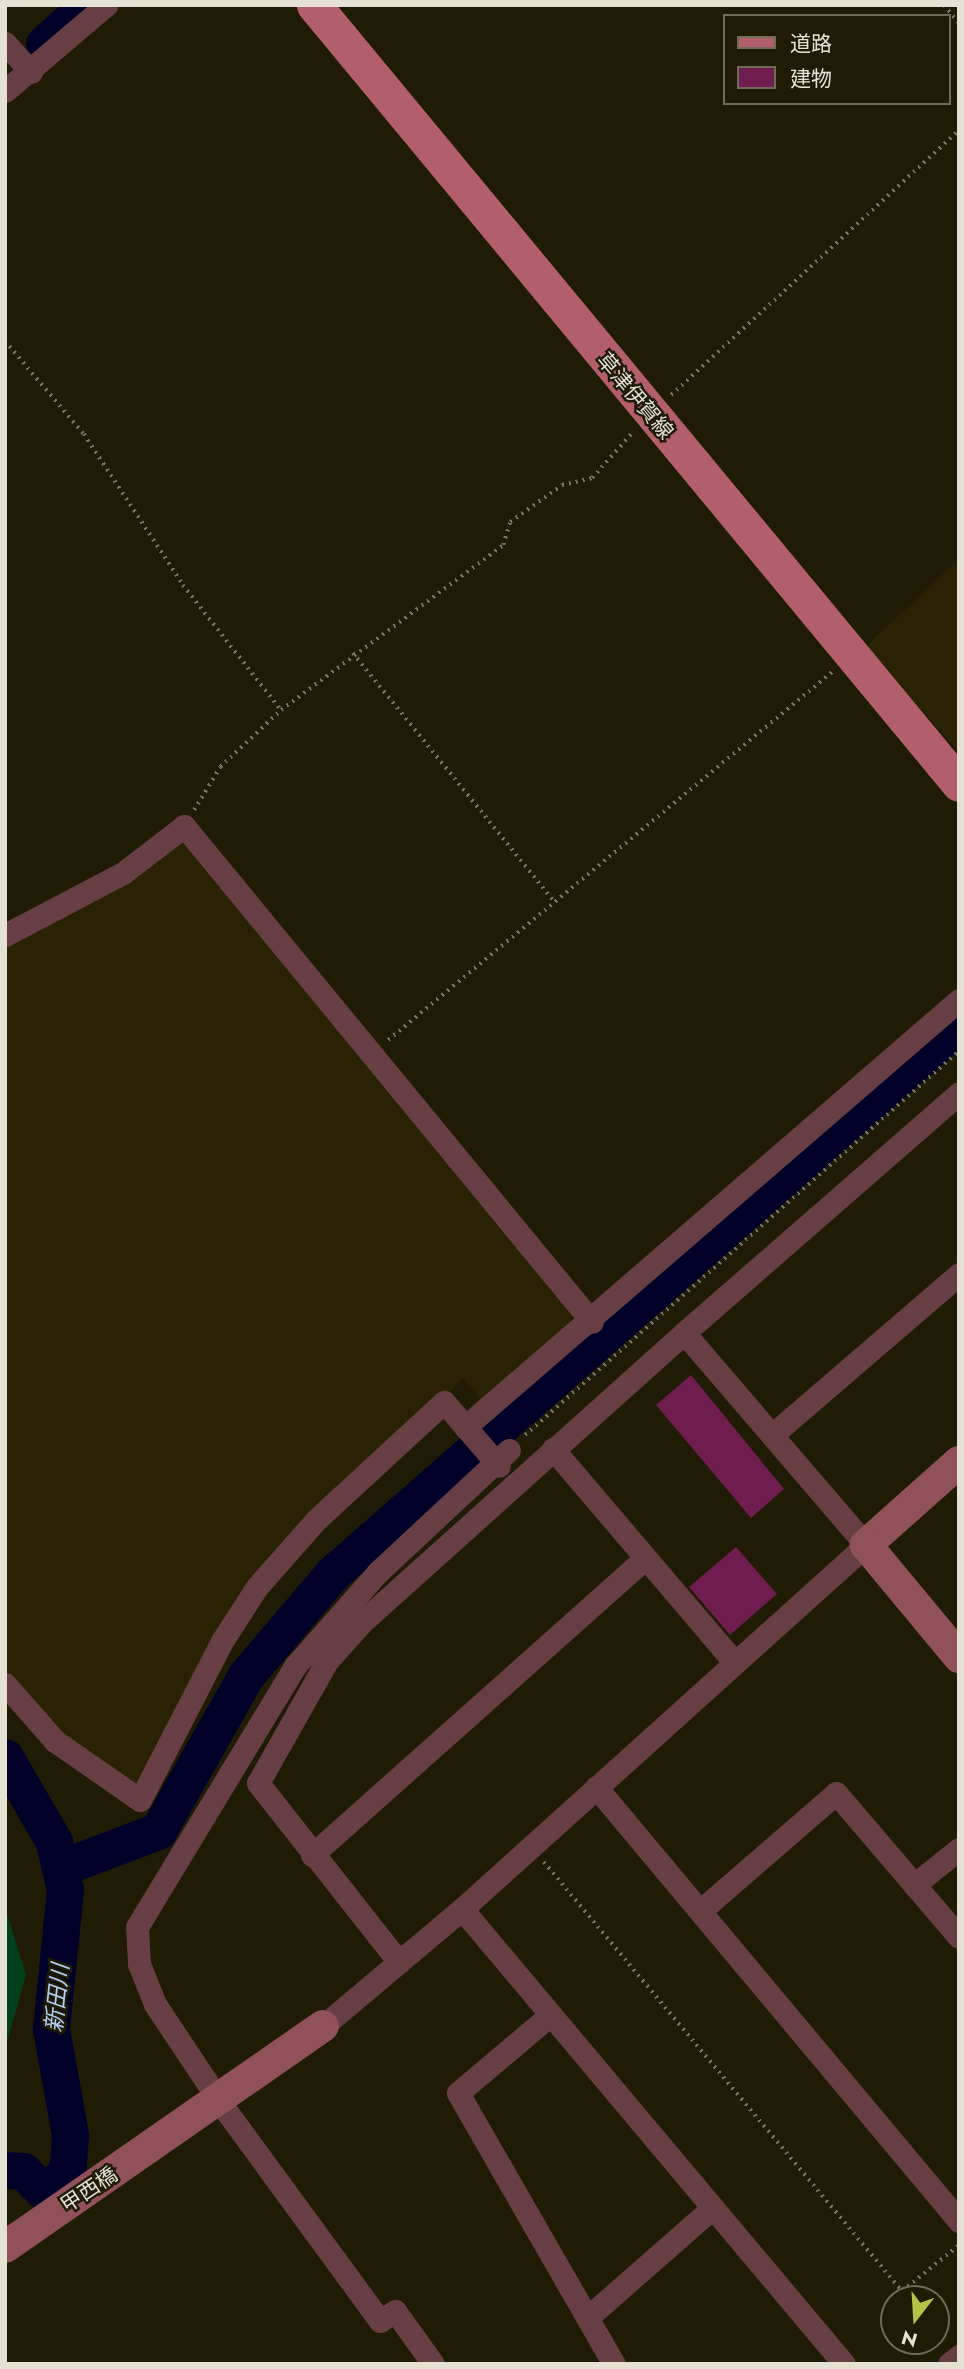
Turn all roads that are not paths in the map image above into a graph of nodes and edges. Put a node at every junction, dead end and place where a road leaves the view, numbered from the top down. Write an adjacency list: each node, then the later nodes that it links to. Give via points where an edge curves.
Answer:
1 (106, 5): 3 (street)
2 (314, 5): 5 (main road, 草津伊賀線)
3 (20, 59): 4 (street)
4 (5, 92)
5 (959, 784)
6 (5, 935): 10 (street, via 123,873 184,826)
7 (959, 1000): 10 (street)
8 (959, 1093): 11 (street)
9 (959, 1274): 13 (street)
10 (592, 1322): 12 (street)
11 (684, 1333): 13 (street); 14 (street)
12 (468, 1431): 20 (street, via 444,1402 316,1520 257,1587 222,1641 140,1800 55,1741); 31 (street, via 500,1458 378,1572 295,1666 137,1927 139,1964 155,2004)
13 (772, 1435): 16 (street)
14 (553, 1449): 17 (street); 23 (street, via 361,1623 321,1671 258,1783)
15 (959, 1462): 16 (street)
16 (866, 1545): 18 (street); 19 (street)
17 (645, 1558): 19 (street); 23 (street)
18 (959, 1657)
19 (734, 1662): 21 (street)
20 (5, 1684)
21 (596, 1787): 25 (street); 26 (street)
22 (959, 1849): 24 (street)
23 (312, 1856): 28 (street)
24 (914, 1885): 26 (street, via 836,1793); 27 (street)
25 (462, 1909): 28 (street); 29 (street)
26 (700, 1911): 33 (street)
27 (959, 1937)
28 (399, 1962): 30 (street)
29 (549, 2016): 32 (street); 35 (street, via 457,2094)
30 (323, 2026): 31 (street, 甲西橋)
31 (220, 2100): 34 (street, 甲西橋); 37 (street, via 380,2321 395,2311)
32 (712, 2208): 35 (street); 39 (street)
33 (959, 2221)
34 (5, 2247)
35 (587, 2318): 38 (street)
36 (959, 2356): 40 (street)
37 (433, 2364)
38 (614, 2364)
39 (844, 2364)
40 (949, 2364)

